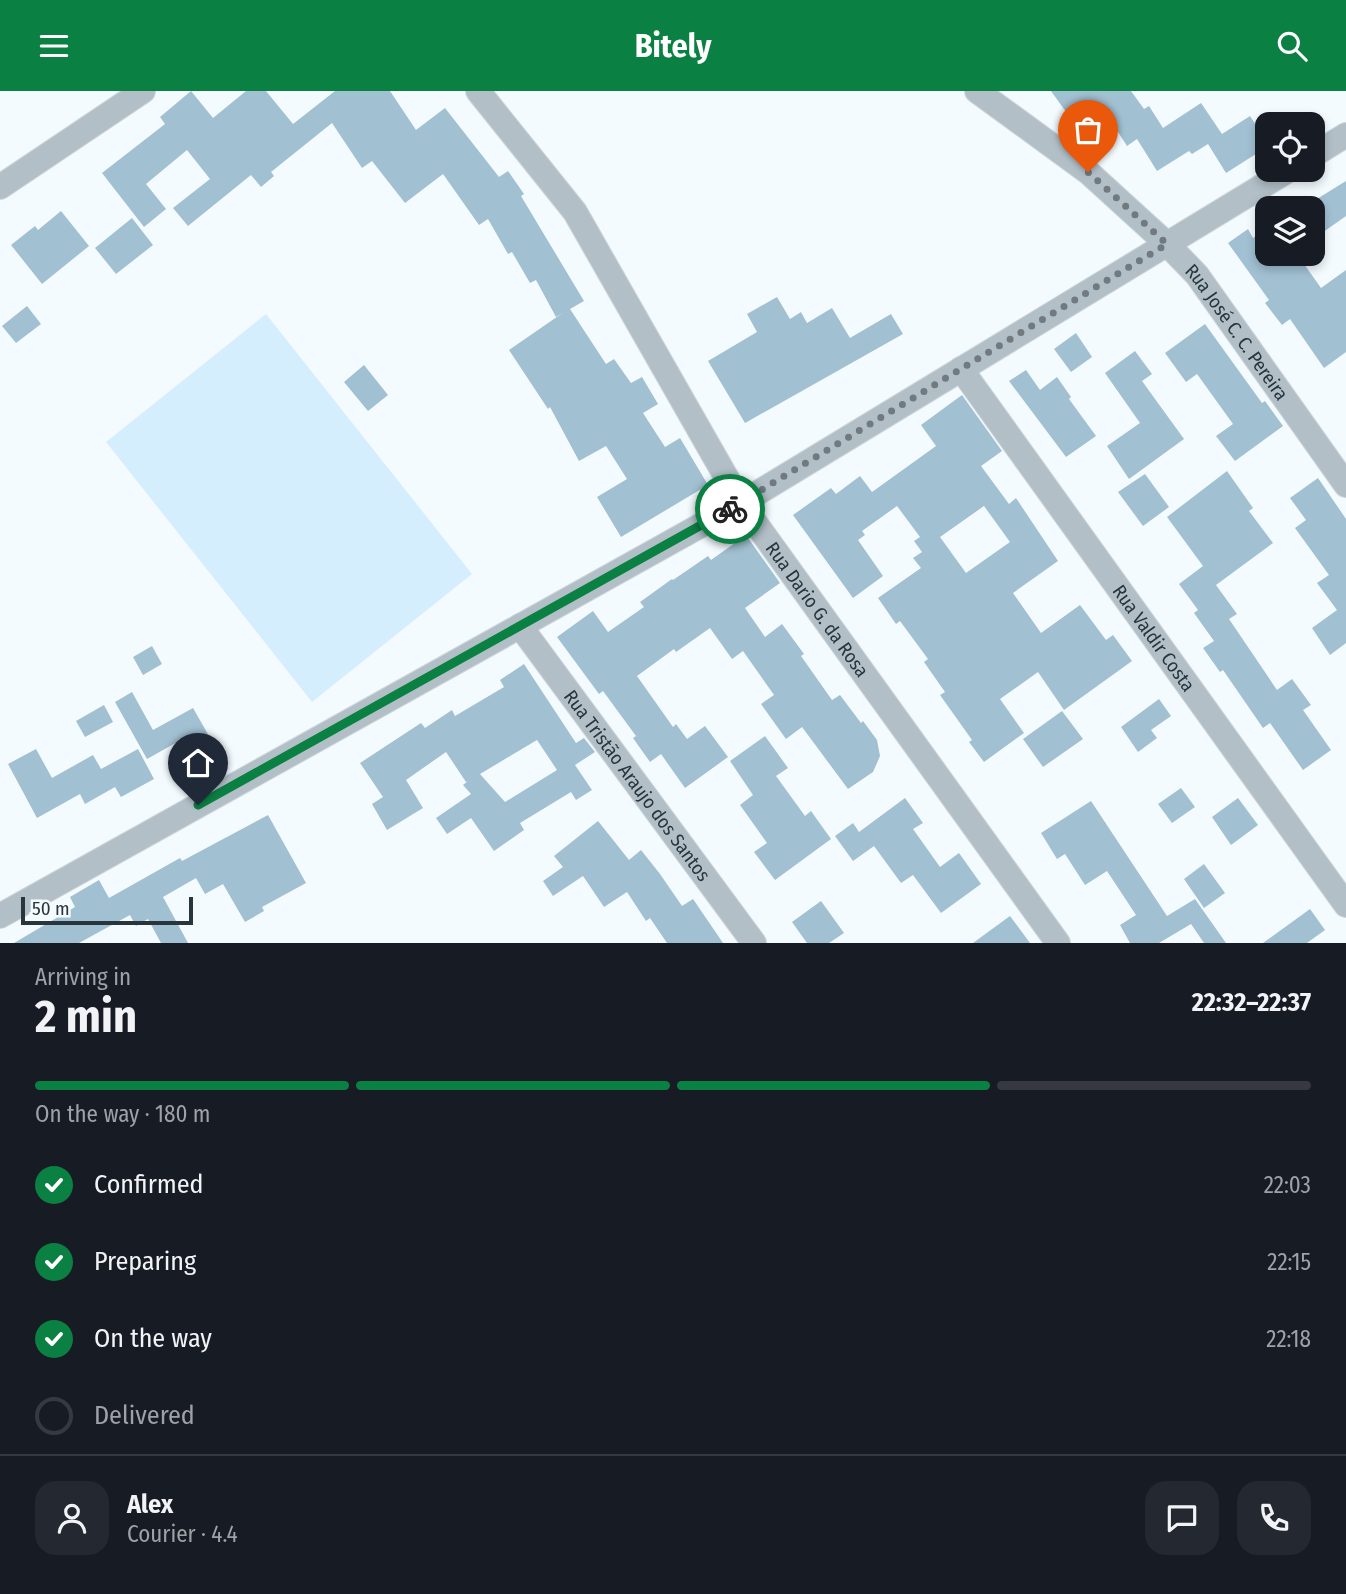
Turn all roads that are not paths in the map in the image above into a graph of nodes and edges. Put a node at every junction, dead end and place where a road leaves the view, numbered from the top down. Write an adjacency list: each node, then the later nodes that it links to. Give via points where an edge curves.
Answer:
1 (143, 91): 7 (street)
2 (478, 91): 11 (street, Rua Dario G. da Rosa, via 575,212)
3 (977, 91): 8 (street, Rua José C. C. Pereira, via 1088,172)
4 (1346, 135): 5 (street)
5 (1325, 148)
6 (1269, 182): 8 (street)
7 (0, 187)
8 (1167, 244): 9 (street); 10 (street, Rua José C. C. Pereira, via 1198,275)
9 (961, 369): 11 (street); 13 (street, Rua Valdir Costa)
10 (1346, 485)
11 (741, 503): 12 (street); 16 (street, Rua Dario G. da Rosa)
12 (520, 626): 14 (street); 15 (street, Rua Tristão Araujo dos Santos)
13 (1346, 905)
14 (0, 916)
15 (754, 943)
16 (1058, 943)

